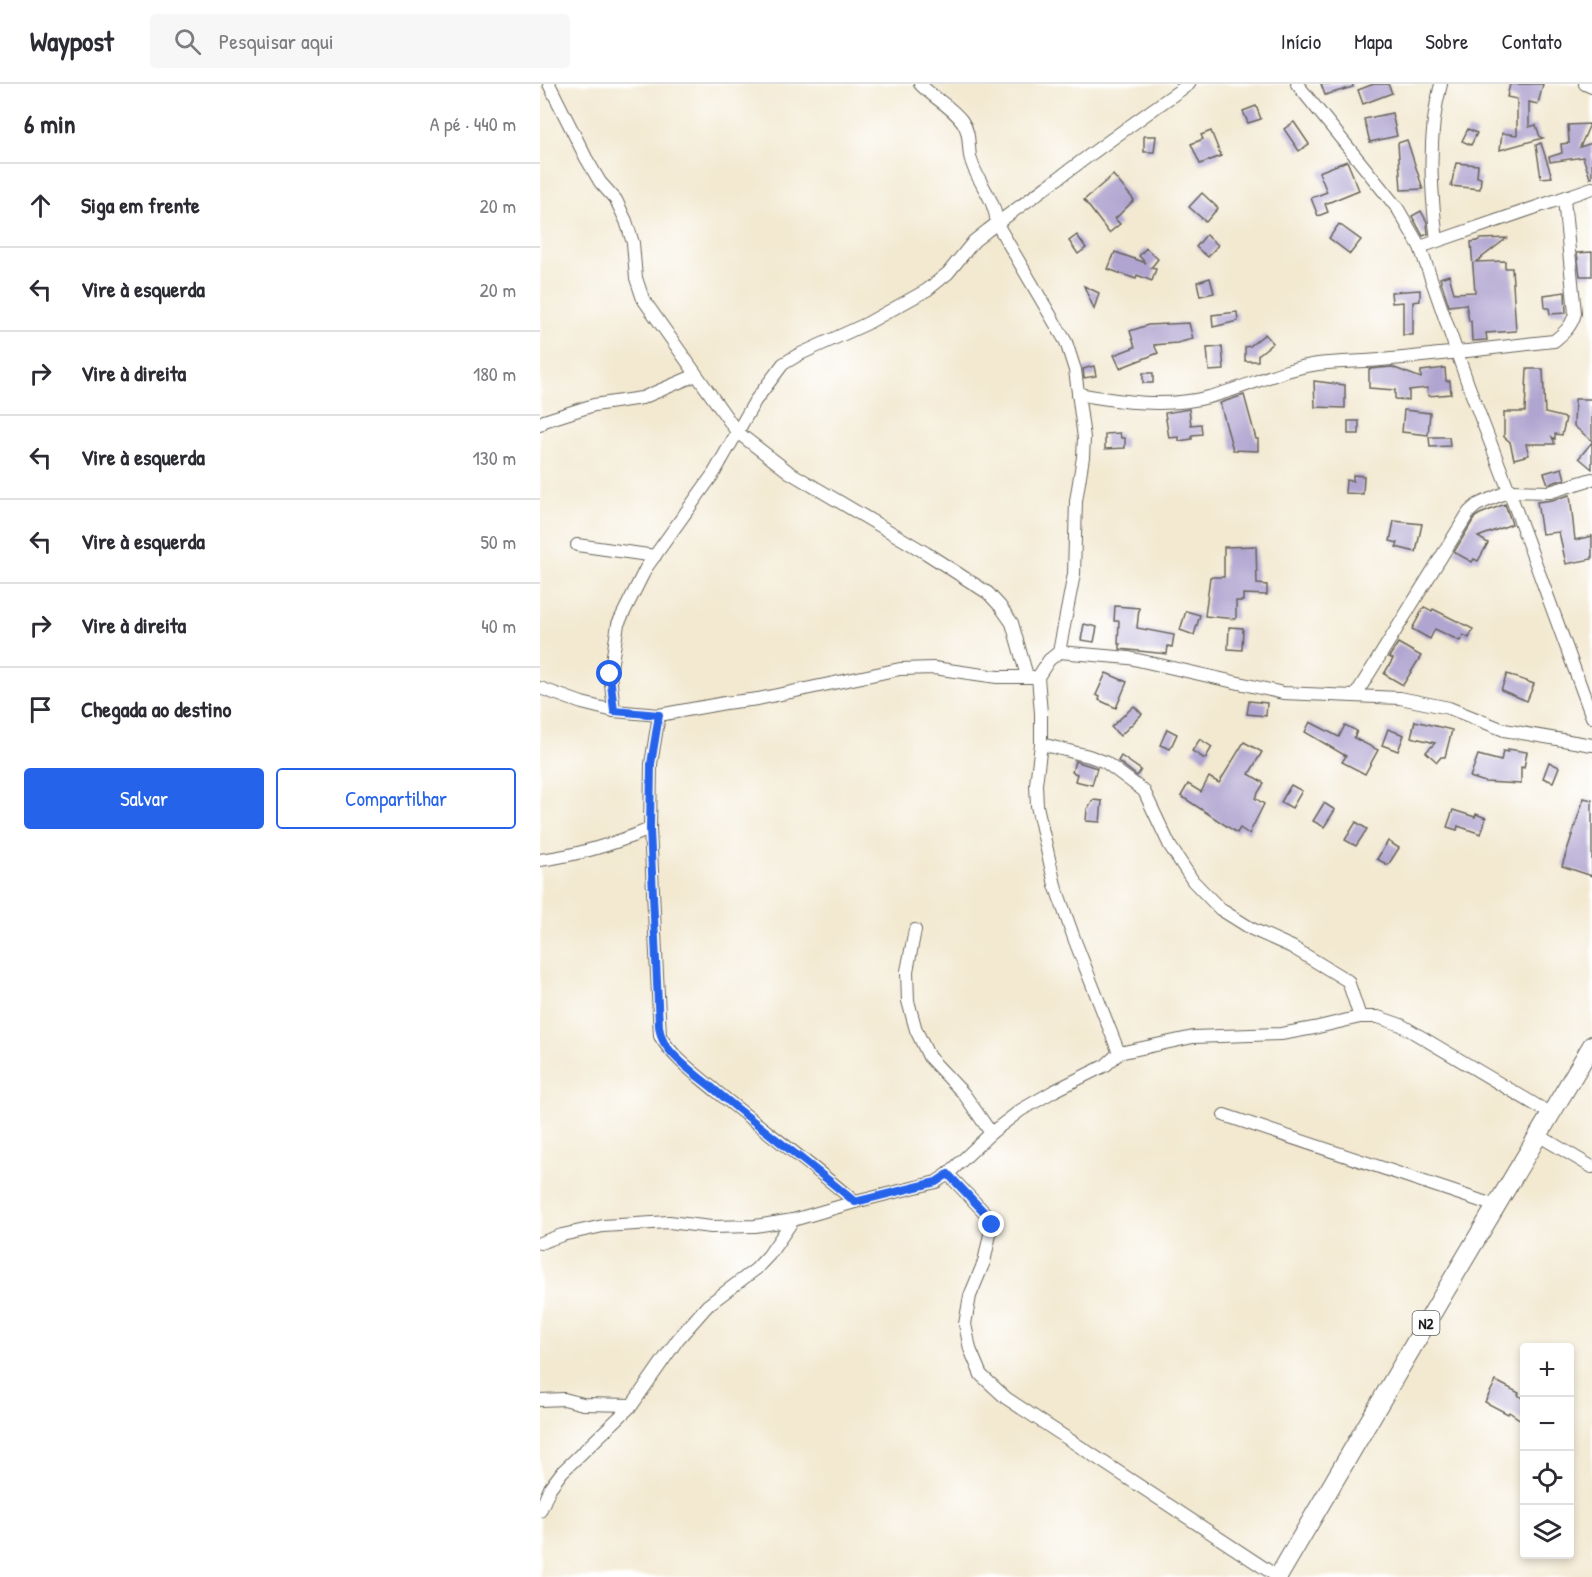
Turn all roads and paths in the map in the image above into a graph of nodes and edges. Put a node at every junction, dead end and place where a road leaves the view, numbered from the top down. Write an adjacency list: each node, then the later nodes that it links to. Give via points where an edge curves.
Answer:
1 (549, 84): 14 (street, via 586,158 626,221 643,299)
2 (920, 84): 10 (street, via 960,118 967,129 970,156 996,211)
3 (1189, 84): 10 (street)
4 (1297, 84): 12 (street, via 1398,209)
5 (1441, 84): 11 (street, via 1432,143)
6 (1585, 84): 7 (street)
7 (1592, 87)
8 (1592, 188): 9 (street)
9 (1564, 199): 11 (street); 13 (street, via 1575,313 1572,322 1554,340)
10 (996, 224): 15 (street, via 1066,342); 17 (street, via 927,290 783,364)
11 (1437, 242): 12 (street)
12 (1420, 247): 13 (street)
13 (1457, 351): 15 (street, via 1306,366 1189,402 1109,400); 19 (street)
14 (696, 375): 16 (street, via 642,398 594,405); 17 (street)
15 (1078, 394): 22 (street, via 1083,457 1076,501 1074,574)
16 (540, 425)
17 (737, 432): 21 (street); 23 (street, via 789,472 988,593 1012,623)
18 (1592, 479): 19 (street, via 1550,492)
19 (1509, 491): 25 (street, via 1469,512); 28 (street)
20 (577, 545): 21 (street)
21 (655, 556): 26 (street, via 618,624 610,674)
22 (1059, 652): 23 (street); 25 (street, via 1129,658 1283,693)
23 (1032, 677): 27 (street, via 934,668 900,669); 29 (street, via 1041,713)
24 (540, 688): 26 (street)
25 (1355, 696): 30 (street, via 1400,698 1449,708 1504,730)
26 (614, 711): 27 (street)
27 (659, 715): 31 (street, via 651,764)
28 (1592, 717)
29 (1041, 744): 34 (street, via 1105,762 1144,791 1170,846 1193,881 1220,909 1348,981); 36 (street, via 1037,806 1055,885)
30 (1592, 745)
31 (650, 829): 32 (street, via 609,846); 43 (street, via 660,1036 681,1061 740,1112)
32 (540, 860)
33 (915, 930): 39 (street, via 907,971 908,1001 916,1030 929,1057 964,1094)
34 (1360, 1017): 36 (street, via 1281,1034 1193,1037); 37 (street, via 1378,1017 1401,1025)
35 (1592, 1045): 37 (main road, N2)
36 (1119, 1053): 39 (street, via 1106,1065 1021,1110)
37 (1551, 1114): 40 (main road, N2)
38 (1224, 1115): 44 (street)
39 (991, 1133): 42 (street)
40 (1538, 1135): 41 (street); 44 (main road, N2)
41 (1592, 1167)
42 (948, 1174): 43 (street, via 936,1182); 50 (street, via 992,1225 965,1324 981,1375 1006,1398)
43 (855, 1202): 45 (street)
44 (1496, 1206): 50 (main road, N2)
45 (793, 1220): 46 (street, via 755,1226 711,1227 669,1222 603,1226); 48 (street, via 756,1269 708,1305 678,1339)
46 (540, 1243)
47 (540, 1400): 48 (street)
48 (632, 1405): 49 (street, via 562,1472)
49 (540, 1511)
50 (1278, 1577)

